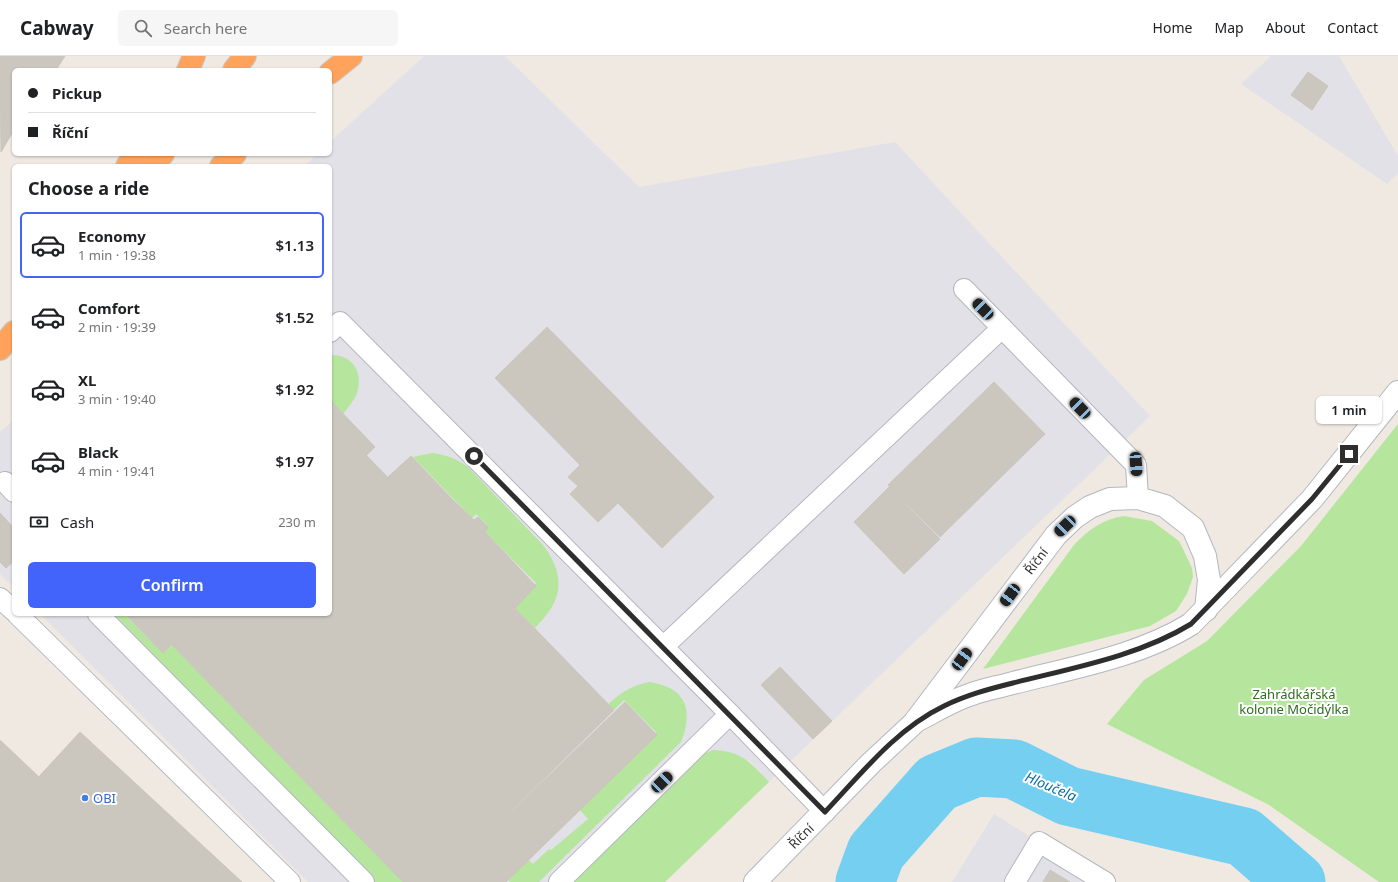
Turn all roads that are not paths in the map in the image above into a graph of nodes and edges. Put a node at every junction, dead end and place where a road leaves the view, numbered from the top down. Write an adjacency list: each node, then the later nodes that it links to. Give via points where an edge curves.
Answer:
1 (194, 56): 4 (highway)
2 (246, 56): 5 (highway)
3 (351, 56): 6 (highway)
4 (189, 68)
5 (236, 68)
6 (332, 71)
7 (161, 156): 9 (highway)
8 (233, 156): 10 (highway)
9 (155, 164)
10 (223, 164)
11 (964, 289): 12 (lane)
12 (1002, 328): 19 (lane, via 1136,464); 25 (lane)
13 (332, 330): 25 (lane, via 340,322)
14 (12, 334): 16 (highway)
15 (12, 347): 17 (highway)
16 (0, 349)
17 (0, 357)
18 (1398, 392): 22 (street, Říční, via 1312,499)
19 (1138, 498): 22 (street, Říční, via 1165,506 1193,528 1205,556 1209,580); 27 (street, Říční, via 1110,500 1090,507 1056,535)
20 (0, 598): 21 (lane)
21 (12, 609)
22 (1206, 610): 27 (street, Říční, via 1191,624 1170,637 1086,664 972,694)
23 (19, 616): 29 (lane)
24 (100, 616): 30 (lane)
25 (663, 647): 26 (lane)
26 (730, 714): 28 (lane); 31 (lane)
27 (914, 723): 28 (street, Říční, via 871,763)
28 (825, 812): 32 (street, Říční)
29 (290, 882)
30 (364, 882)
31 (559, 882)
32 (755, 882)
33 (1015, 882): 34 (lane, via 1039,842)
34 (1105, 882)

